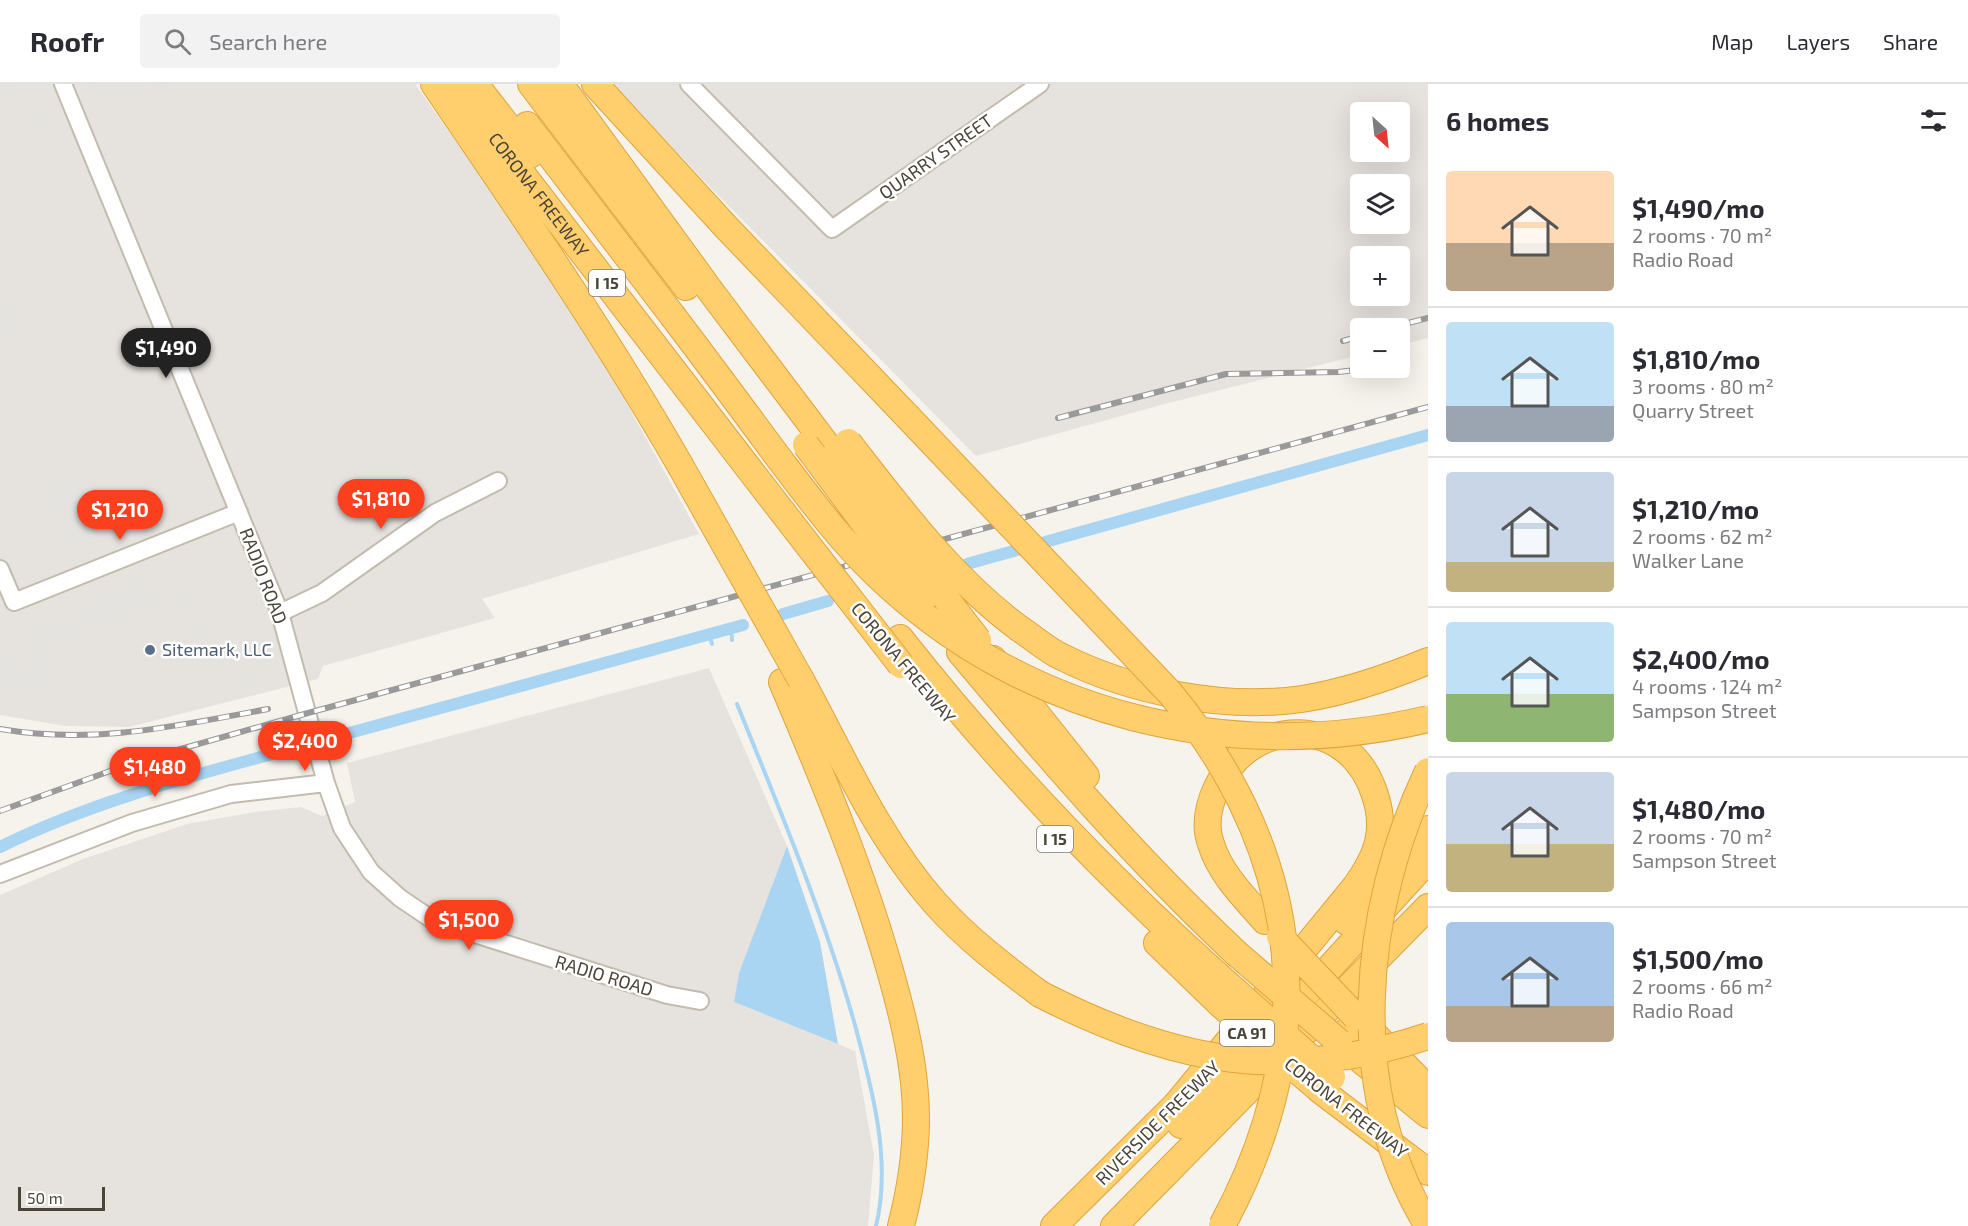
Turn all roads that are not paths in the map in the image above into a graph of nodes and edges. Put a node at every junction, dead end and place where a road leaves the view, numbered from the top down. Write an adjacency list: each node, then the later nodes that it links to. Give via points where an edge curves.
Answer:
1 (63, 84): 16 (street, RADIO ROAD)
2 (434, 84): 21 (highway, bridge, via 626,370 680,465)
3 (453, 84): 15 (highway, CORONA FREEWAY / I 15)
4 (475, 84): 15 (highway)
5 (496, 84): 12 (highway)
6 (511, 84): 12 (highway)
7 (531, 84): 19 (highway, bridge, via 806,445)
8 (560, 84): 13 (highway, via 756,351)
9 (596, 84): 47 (highway, bridge, via 726,227 1170,693 1203,732 1231,778 1269,868 1286,968 1284,1045 1278,1083 1265,1130)
10 (689, 84): 11 (street, QUARRY STREET, via 832,230)
11 (1040, 84)
12 (677, 311): 22 (highway, bridge, via 852,528 914,588 964,627 995,645 1089,690 1214,718 1302,724 1368,717); 23 (highway, bridge, via 839,535 905,601 983,657 1096,706 1219,735 1340,735)
13 (840, 447): 19 (highway, bridge); 20 (highway, bridge, via 950,567 999,614 1060,656 1103,674 1199,698 1300,699 1388,678)
14 (498, 481): 18 (street, via 435,513 322,593)
15 (768, 481): 32 (highway, via 1060,823); 32 (highway, CORONA FREEWAY / I 15, bridge, via 901,665 1057,841)
16 (239, 512): 17 (street, via 14,602); 18 (street, RADIO ROAD)
17 (0, 569)
18 (280, 613): 25 (street, RADIO ROAD)
19 (969, 646): 34 (highway, via 1241,948)
20 (1428, 661)
21 (791, 681): 35 (highway, bridge, via 886,836 928,894 996,960 1040,994 1099,1024 1169,1047 1236,1061 1299,1062 1338,1057); 43 (highway, via 853,855 899,1001 910,1052 916,1117 914,1161)
22 (1428, 704)
23 (1428, 719)
24 (1428, 771): 48 (highway, bridge, via 1390,866 1379,915 1372,1011 1375,1068 1386,1125 1401,1172)
25 (326, 783): 28 (street, via 231,794 132,823); 33 (street, RADIO ROAD, via 342,828 371,873 429,918 667,995)
26 (1428, 829): 39 (highway, RIVERSIDE FREEWAY / CA 91, via 1253,1026)
27 (1428, 860): 45 (highway, via 1279,1024)
28 (0, 874)
29 (1428, 907): 31 (highway, CA 91)
30 (1428, 930): 31 (highway, CA 91, via 1383,969)
31 (1345, 994): 46 (highway, CA 91)
32 (1227, 997): 36 (highway, CORONA FREEWAY / I 15, bridge)
33 (700, 1000)
34 (1347, 1030): 37 (highway); 38 (highway); 39 (highway, bridge, via 1265,921 1237,889 1213,852 1208,828 1220,780 1246,749 1284,732 1326,739 1351,755 1369,778 1382,821 1377,852 1355,887); 40 (highway)
35 (1428, 1036)
36 (1326, 1084): 41 (highway); 42 (highway, CORONA FREEWAY / I 15)
37 (1428, 1089)
38 (1428, 1102)
39 (1176, 1105): 44 (highway, RIVERSIDE FREEWAY / CA 91)
40 (1428, 1114)
41 (1428, 1152)
42 (1428, 1172)
43 (901, 1226)
44 (1054, 1226)
45 (1078, 1226)
46 (1114, 1226)
47 (1222, 1226)
48 (1428, 1226)

